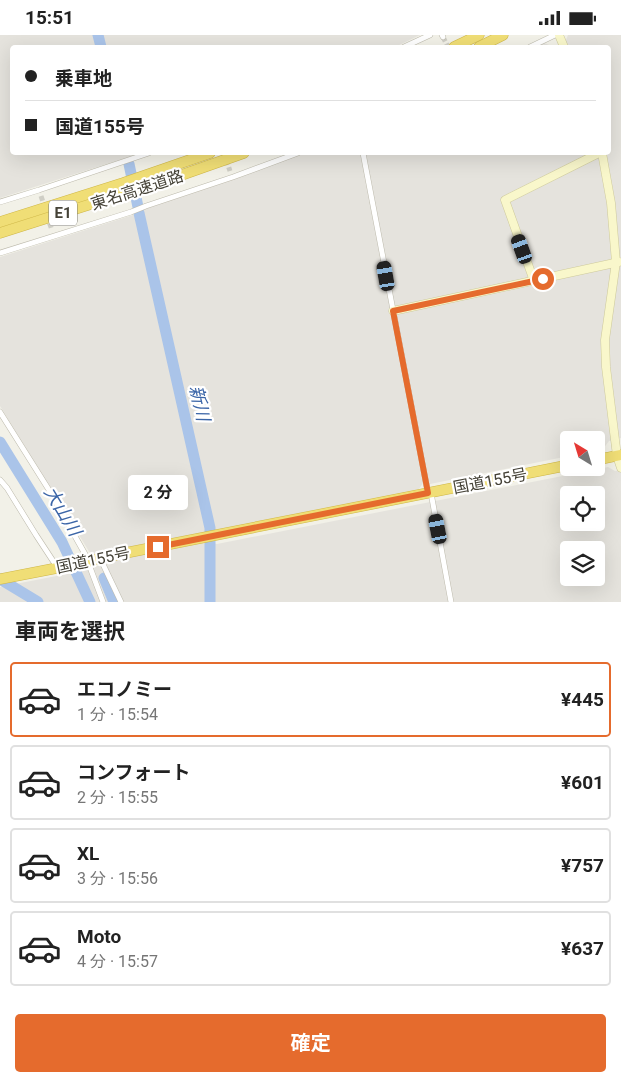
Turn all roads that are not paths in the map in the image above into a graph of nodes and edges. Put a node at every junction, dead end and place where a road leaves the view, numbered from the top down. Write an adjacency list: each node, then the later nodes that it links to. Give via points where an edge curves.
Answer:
1 (430, 35): 5 (street)
2 (479, 35): 6 (highway)
3 (503, 35): 7 (highway)
4 (555, 35): 8 (street)
5 (408, 45)
6 (458, 45)
7 (483, 45)
8 (534, 45)
9 (144, 155): 18 (street, via 40,193)
10 (204, 155): 19 (highway, 東名高速道路 / E1)
11 (238, 155): 21 (highway, 東名高速道路 / E1)
12 (293, 155): 17 (street)
13 (364, 155): 26 (street)
14 (596, 155): 25 (street, via 505,199)
15 (600, 155): 24 (street)
16 (230, 171): 17 (street)
17 (233, 177): 22 (street)
18 (0, 202)
19 (0, 222)
20 (52, 230): 22 (street)
21 (0, 233)
22 (54, 237): 23 (street)
23 (0, 253)
24 (619, 262): 25 (street); 28 (street, via 605,340)
25 (534, 281): 26 (street)
26 (393, 311): 33 (street)
27 (0, 412): 35 (street, via 49,490)
28 (619, 455): 29 (highway); 31 (street)
29 (605, 458)
30 (560, 467): 33 (highway, 国道155号)
31 (621, 468)
32 (0, 480): 36 (street)
33 (429, 493): 34 (highway, 国道155号); 40 (street)
34 (100, 558): 35 (highway, 国道155号); 39 (street)
35 (88, 562): 36 (highway, 国道155号); 38 (street)
36 (58, 568): 37 (highway, 国道155号)
37 (0, 579)
38 (103, 602)
39 (121, 602)
40 (451, 602)

